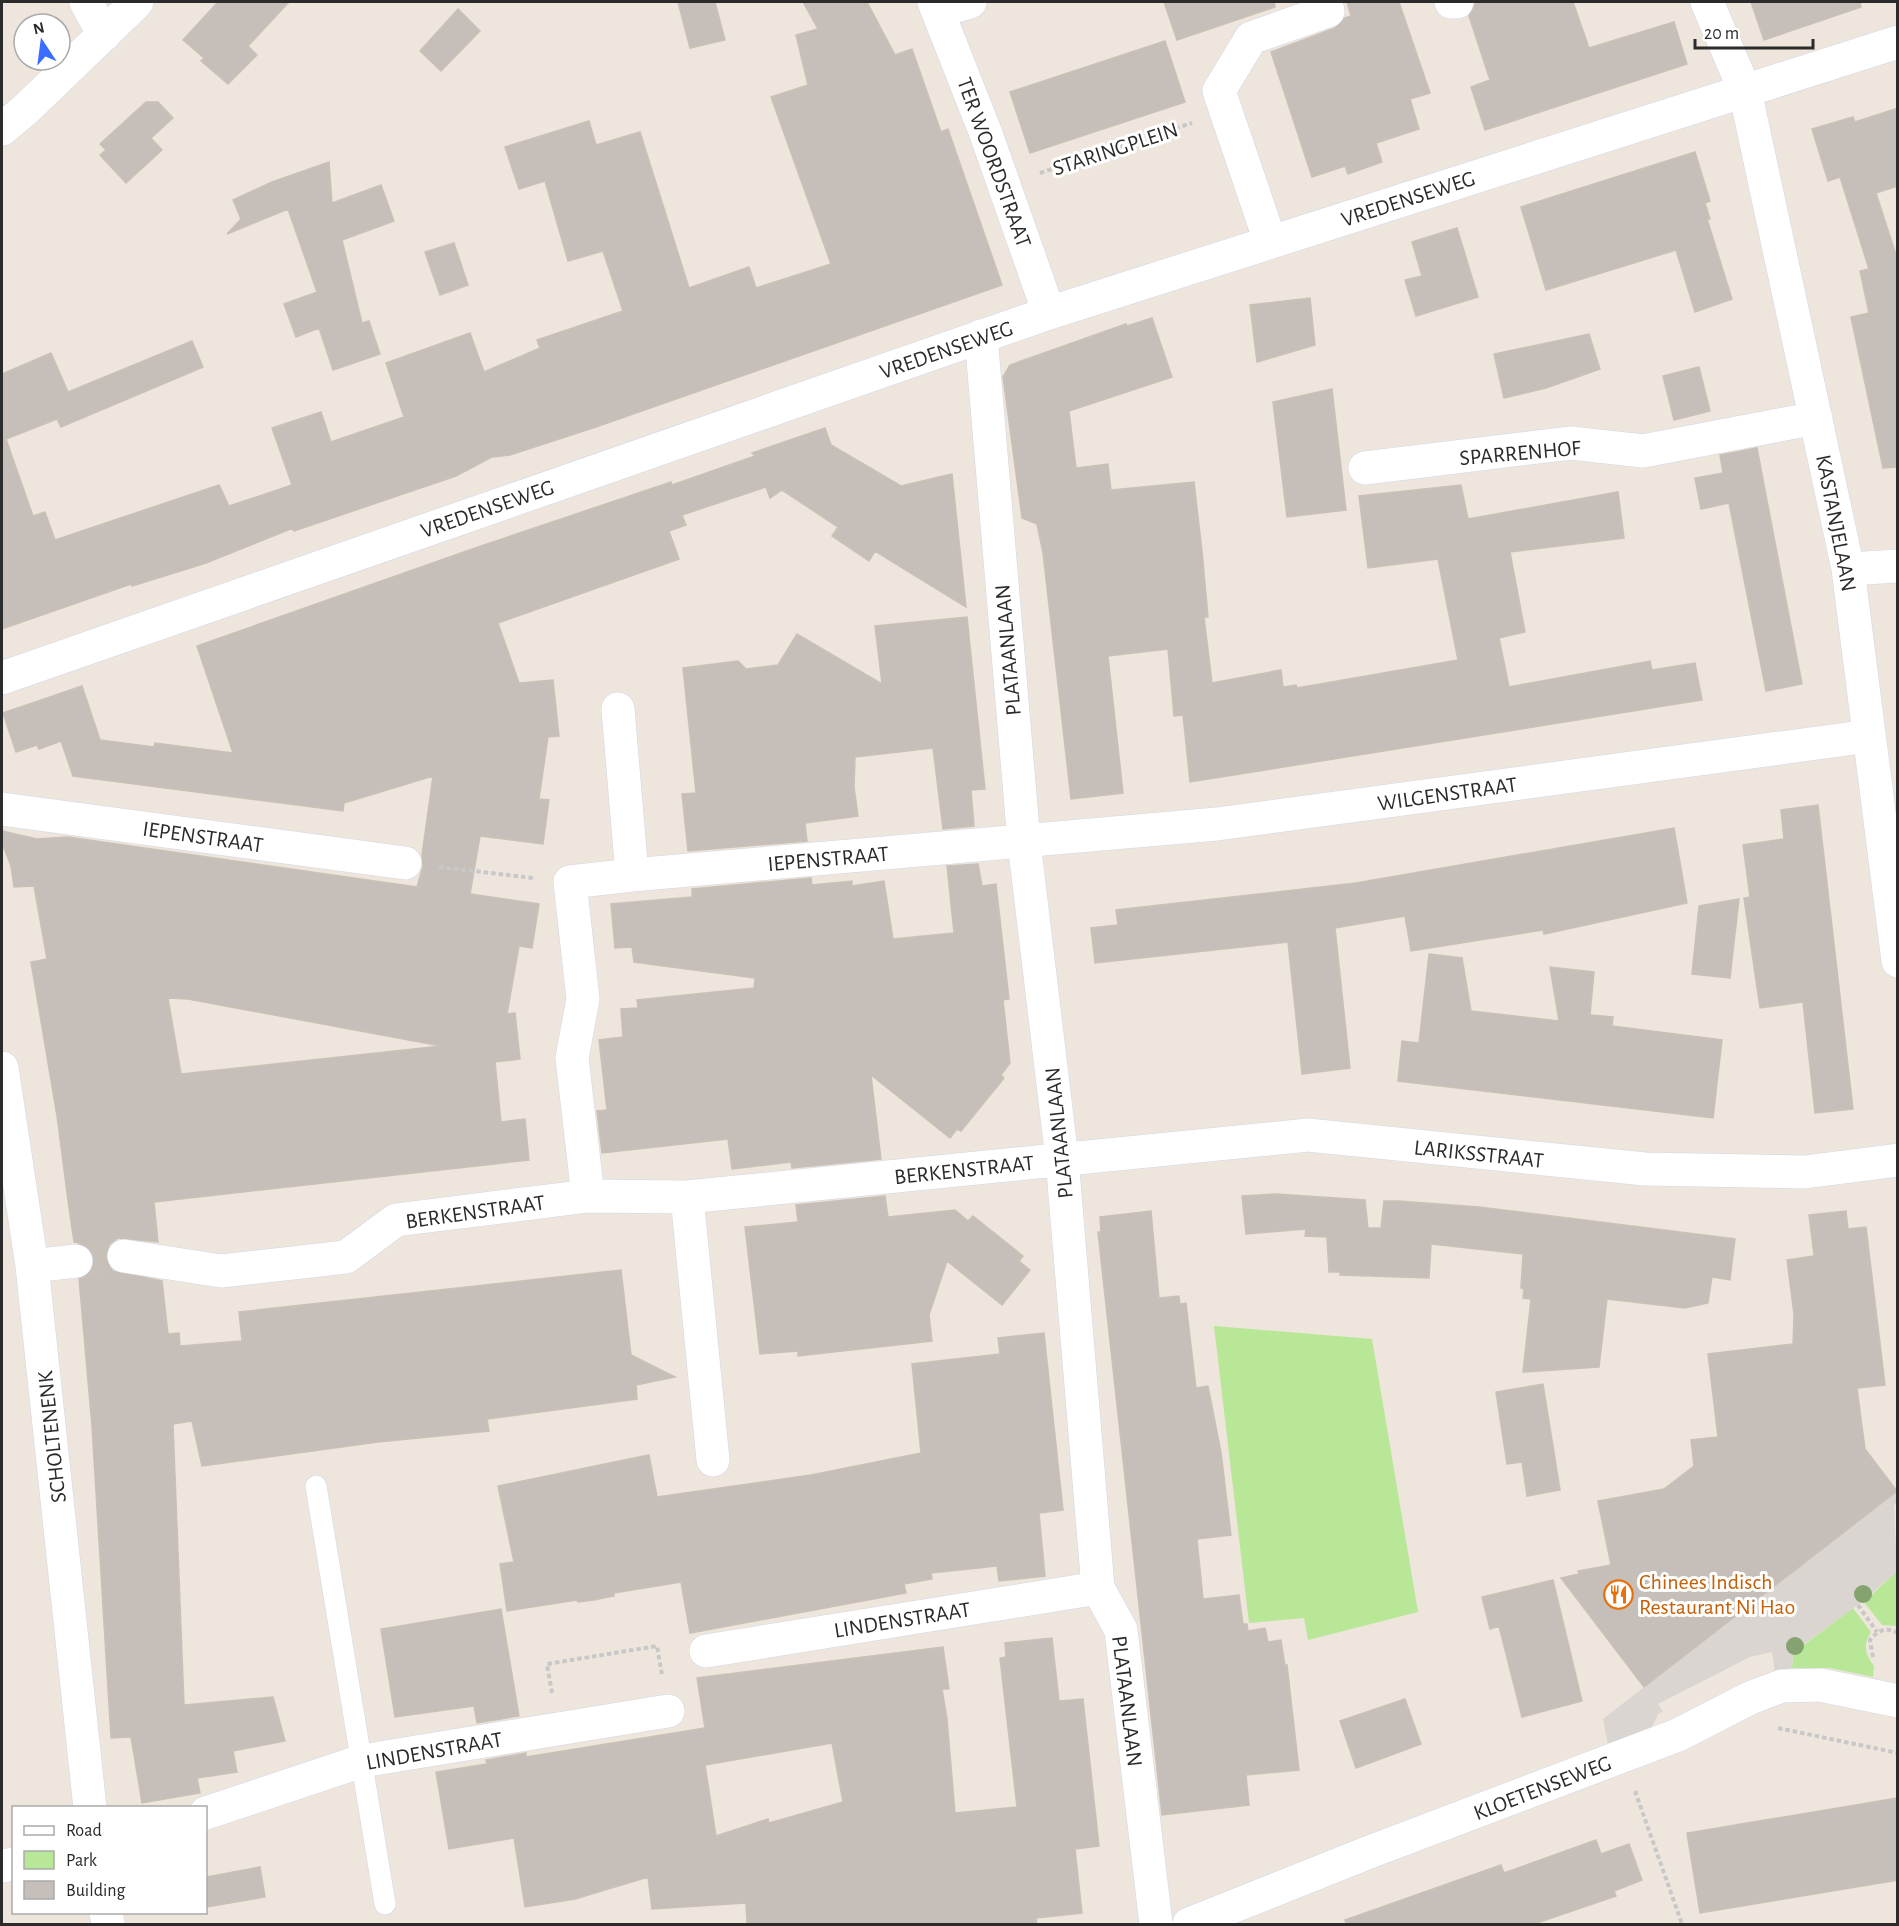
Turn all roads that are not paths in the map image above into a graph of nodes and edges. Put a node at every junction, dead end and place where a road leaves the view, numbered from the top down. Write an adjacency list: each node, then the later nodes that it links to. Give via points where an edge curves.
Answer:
1 (86, 2): 8 (street)
2 (136, 2): 8 (street)
3 (1451, 2): 4 (street)
4 (1457, 2)
5 (1707, 2): 10 (street, KASTANJELAAN)
6 (948, 5): 13 (street, TER WOORDSTRAAT)
7 (1328, 11): 12 (street, via 1251,38 1220,91)
8 (104, 35): 11 (street)
9 (1898, 42): 10 (street, VREDENSEWEG)
10 (1745, 91): 12 (street, VREDENSEWEG); 15 (street, KASTANJELAAN)
11 (2, 129)
12 (1270, 241): 13 (street, VREDENSEWEG)
13 (1049, 313): 14 (street, VREDENSEWEG)
14 (981, 336): 19 (street, VREDENSEWEG); 23 (street, PLATAANLAAN)
15 (1816, 418): 16 (street, SPARRENHOF, via 1643,451 1571,443); 18 (street, KASTANJELAAN)
16 (1365, 468)
17 (1898, 566): 18 (street)
18 (1848, 569): 21 (street, KASTANJELAAN)
19 (2, 678)
20 (618, 709): 25 (street)
21 (1869, 736): 23 (street, WILGENSTRAAT, via 1217,824); 26 (street, KASTANJELAAN)
22 (2, 809): 24 (street, IEPENSTRAAT)
23 (1024, 842): 25 (street, IEPENSTRAAT); 28 (street, PLATAANLAAN)
24 (405, 863)
25 (632, 875): 30 (street, IEPENSTRAAT, via 570,882 583,999 572,1058)
26 (1898, 961)
27 (2, 1068): 34 (street, SCHOLTENENK)
28 (1062, 1159): 29 (street, LARIKSSTRAAT, via 1308,1135 1645,1169 1805,1172); 31 (street, BERKENSTRAAT); 37 (street, PLATAANLAAN)
29 (1898, 1160)
30 (588, 1196): 31 (street, BERKENSTRAAT); 32 (street, BERKENSTRAAT, via 396,1220 346,1257 221,1271)
31 (687, 1197): 35 (street)
32 (124, 1256)
33 (76, 1261): 34 (street)
34 (32, 1266): 42 (street, SCHOLTENENK)
35 (713, 1460)
36 (316, 1486): 41 (lane)
37 (1098, 1588): 38 (street, LINDENSTRAAT); 45 (street, PLATAANLAAN, via 1121,1630)
38 (706, 1651)
39 (1898, 1701): 46 (street, KLOETENSEWEG, via 1820,1685 1782,1686 1678,1735)
40 (668, 1711): 41 (street, LINDENSTRAAT)
41 (362, 1761): 43 (street, LINDENSTRAAT); 44 (lane)
42 (90, 1806)
43 (207, 1814)
44 (385, 1904)
45 (1156, 1924)
46 (1189, 1924)

